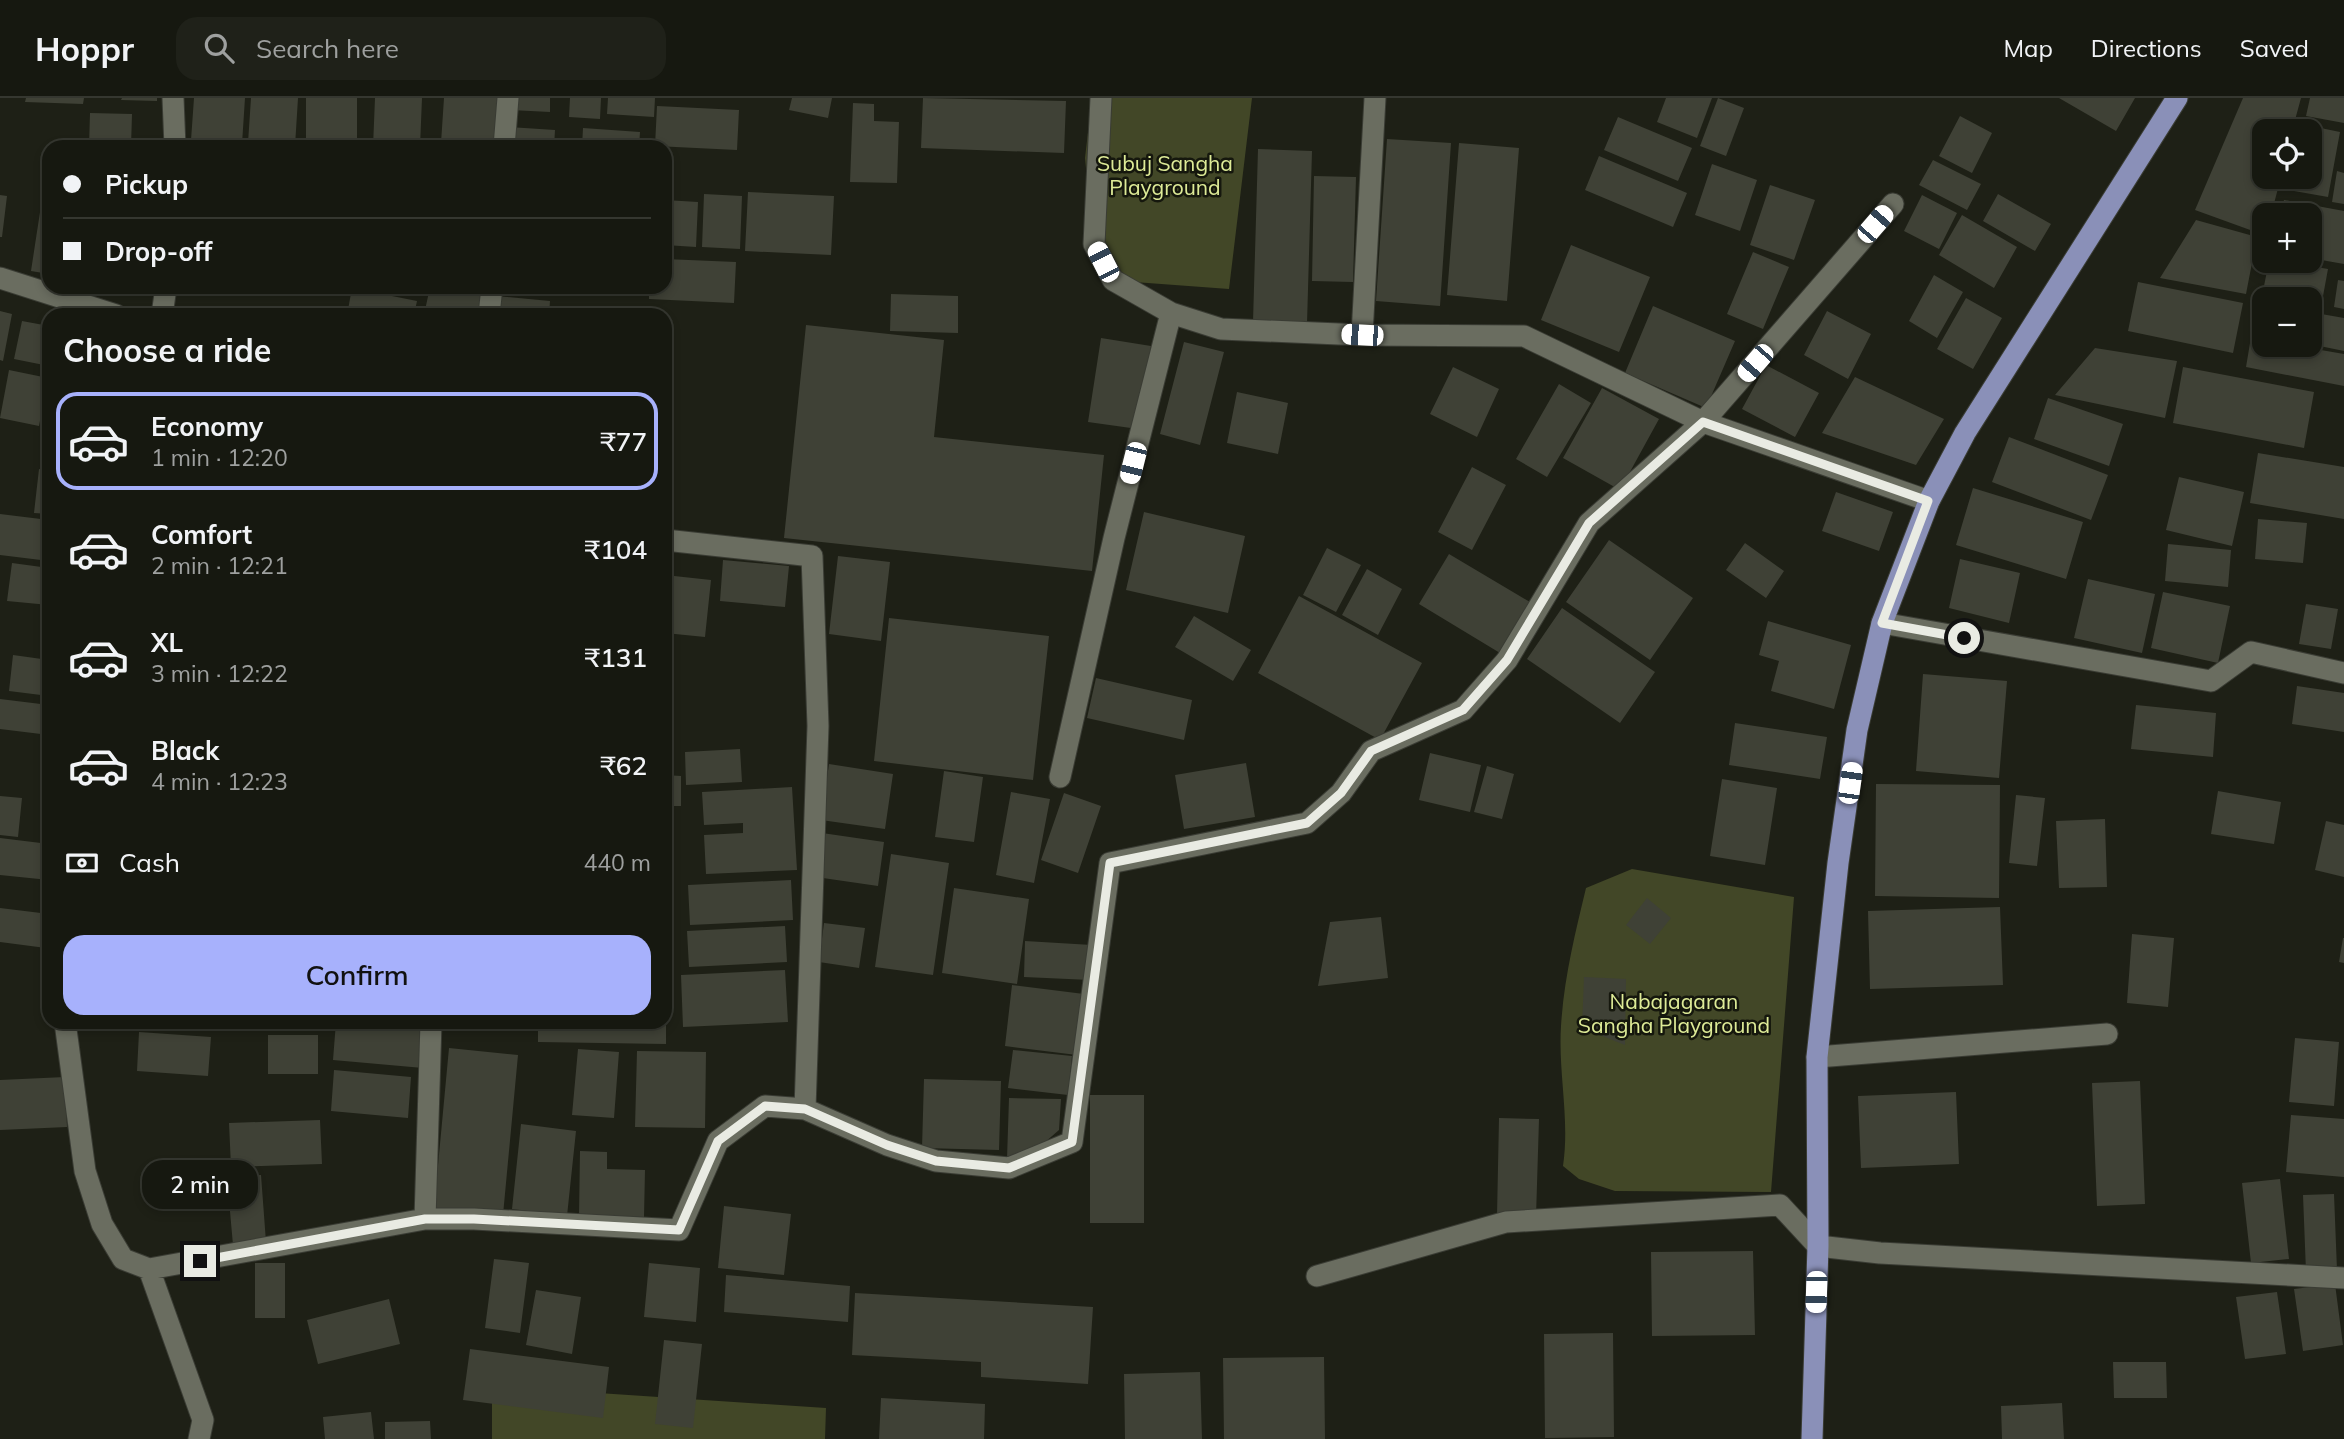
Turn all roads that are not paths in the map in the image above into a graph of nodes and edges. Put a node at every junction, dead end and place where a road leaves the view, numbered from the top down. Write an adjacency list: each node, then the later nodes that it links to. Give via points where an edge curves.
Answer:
1 (173, 98): 6 (street)
2 (508, 98): 7 (street)
3 (1101, 98): 13 (street, via 1094,244 1113,281)
4 (1375, 98): 14 (street)
5 (2177, 98): 16 (main road, via 1965,433)
6 (175, 140)
7 (505, 140)
8 (1893, 204): 15 (street)
9 (0, 278): 10 (street)
10 (42, 291)
11 (50, 294): 12 (street)
12 (94, 308)
13 (1171, 313): 14 (street, via 1221,329); 20 (street)
14 (1362, 335): 15 (street, via 1524,336)
15 (1703, 422): 16 (street); 25 (street, via 1589,523 1507,660 1463,710 1371,751 1341,793 1307,823 1110,863 1072,1142 1009,1168 936,1161)
16 (1928, 501): 18 (main road)
17 (672, 541): 25 (street, via 812,556 818,726)
18 (1882, 623): 19 (street, via 2211,681 2251,652); 24 (main road, via 1857,730)
19 (2344, 673)
20 (1060, 777)
21 (66, 1029): 28 (street, via 85,1171 102,1224 123,1259)
22 (431, 1029): 26 (street)
23 (2107, 1034): 24 (street)
24 (1817, 1057): 27 (main road)
25 (805, 1109): 26 (street, via 765,1106 718,1141 679,1230)
26 (425, 1219): 28 (street)
27 (1818, 1246): 29 (street, via 1780,1205 1506,1222); 30 (street); 32 (main road)
28 (149, 1269): 31 (street, via 204,1420)
29 (1317, 1276)
30 (2344, 1278)
31 (199, 1439)
32 (1812, 1439)

